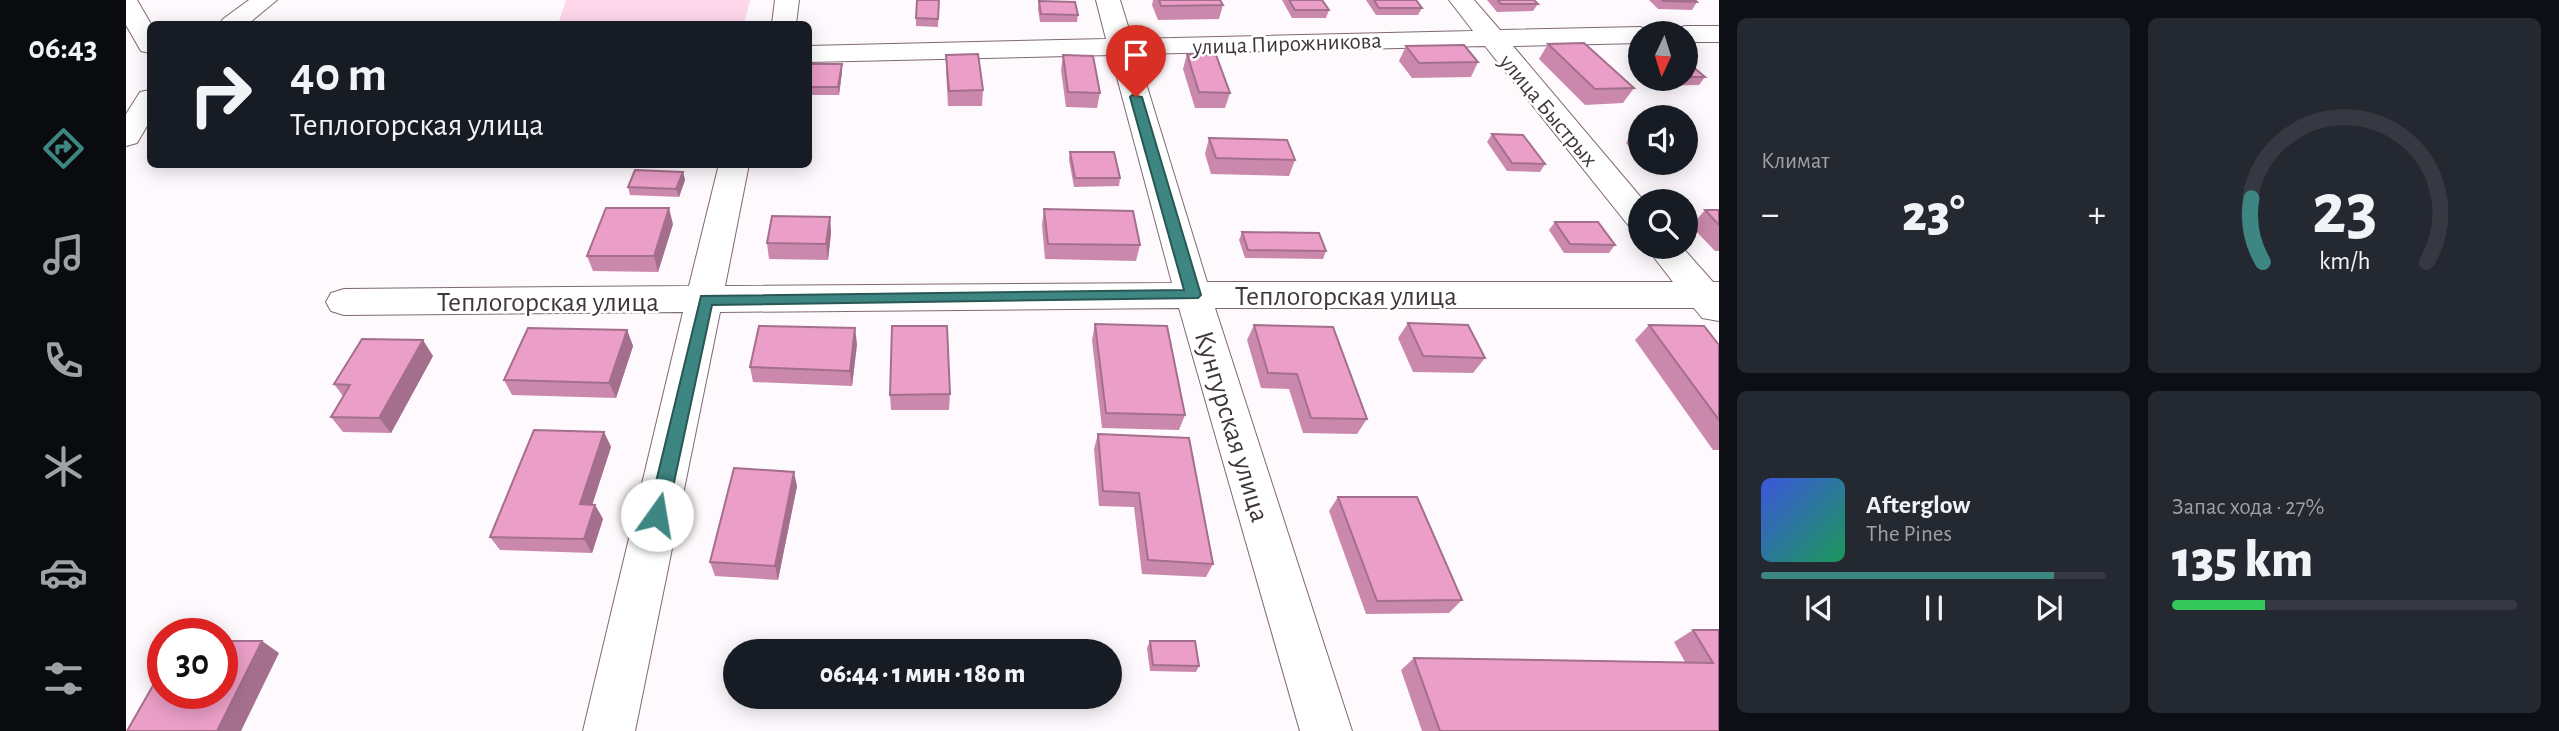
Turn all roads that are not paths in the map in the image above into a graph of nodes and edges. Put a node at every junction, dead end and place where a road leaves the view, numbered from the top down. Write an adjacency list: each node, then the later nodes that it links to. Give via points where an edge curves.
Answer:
1 (265, 0): 6 (street)
2 (787, 0): 7 (street)
3 (1108, 0): 13 (street, Кунгурская улица)
4 (1461, 0): 11 (street, улица Быстрых)
5 (126, 2): 12 (street)
6 (236, 21)
7 (784, 21)
8 (1698, 34): 9 (street)
9 (1719, 34)
10 (1628, 35): 11 (street, улица Пирожникова)
11 (1490, 38): 13 (street, улица Пирожникова); 18 (street, улица Быстрых)
12 (147, 40)
13 (1122, 48): 14 (street, улица Пирожникова); 20 (street, Кунгурская улица)
14 (812, 54)
15 (147, 103): 16 (street)
16 (126, 136)
17 (733, 168): 21 (street)
18 (1628, 204)
19 (1675, 259): 22 (street)
20 (1193, 295): 21 (street, Теплогорская улица); 22 (street, Теплогорская улица); 25 (street, Кунгурская улица)
21 (706, 300): 23 (street, Теплогорская улица); 24 (street)
22 (1714, 301)
23 (344, 302)
24 (609, 731)
25 (1326, 731)

